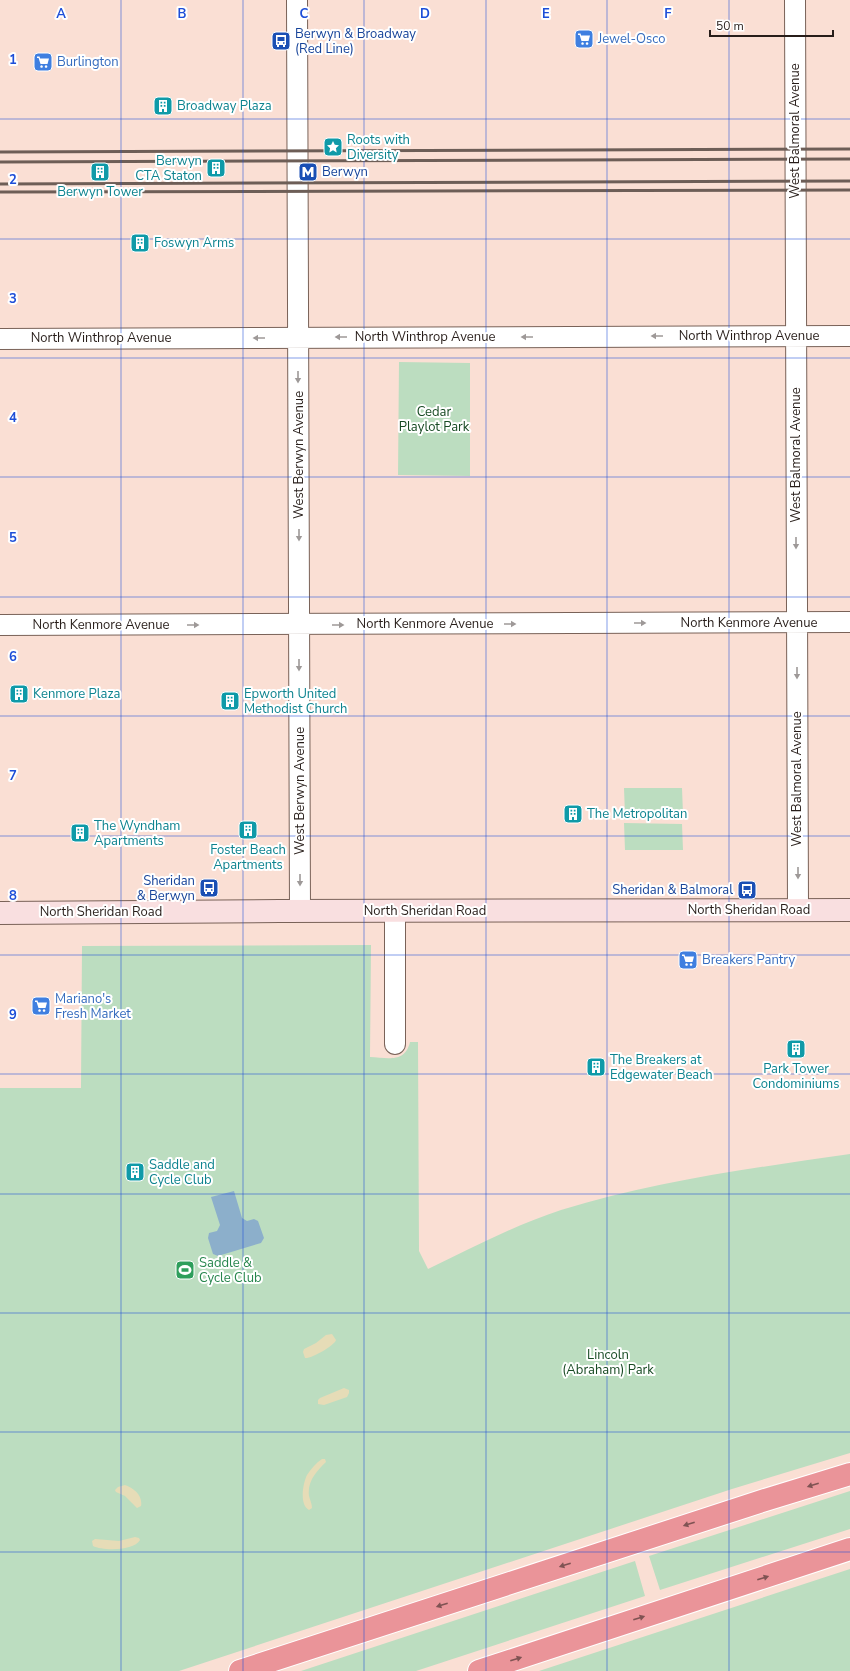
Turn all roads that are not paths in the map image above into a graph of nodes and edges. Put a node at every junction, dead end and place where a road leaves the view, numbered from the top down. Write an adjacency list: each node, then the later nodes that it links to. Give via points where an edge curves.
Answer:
1 (297, 0): 5 (street, West Berwyn Avenue)
2 (795, 0): 3 (street, West Balmoral Avenue)
3 (796, 336): 4 (street, North Winthrop Avenue); 5 (street, North Winthrop Avenue, one-way to 5); 7 (street, West Balmoral Avenue, one-way to 7)
4 (850, 336)
5 (298, 338): 6 (street, North Winthrop Avenue, one-way to 6); 9 (street, West Berwyn Avenue, one-way to 9)
6 (0, 339)
7 (797, 622): 8 (street, North Kenmore Avenue); 9 (street, North Kenmore Avenue, one-way to 7); 11 (street, West Balmoral Avenue, one-way to 11)
8 (850, 622)
9 (299, 625): 10 (street, North Kenmore Avenue, one-way to 9); 13 (street, West Berwyn Avenue, one-way to 13)
10 (0, 626)
11 (798, 910): 12 (main road, North Sheridan Road); 14 (main road, North Sheridan Road)
12 (850, 910)
13 (300, 911): 14 (main road, North Sheridan Road); 15 (main road, North Sheridan Road)
14 (395, 911): 16 (street)
15 (0, 913)
16 (395, 1044)
17 (850, 1474): 19 (highway, one-way to 19)
18 (850, 1549): 20 (highway, one-way to 18)
19 (240, 1671)
20 (479, 1671)

